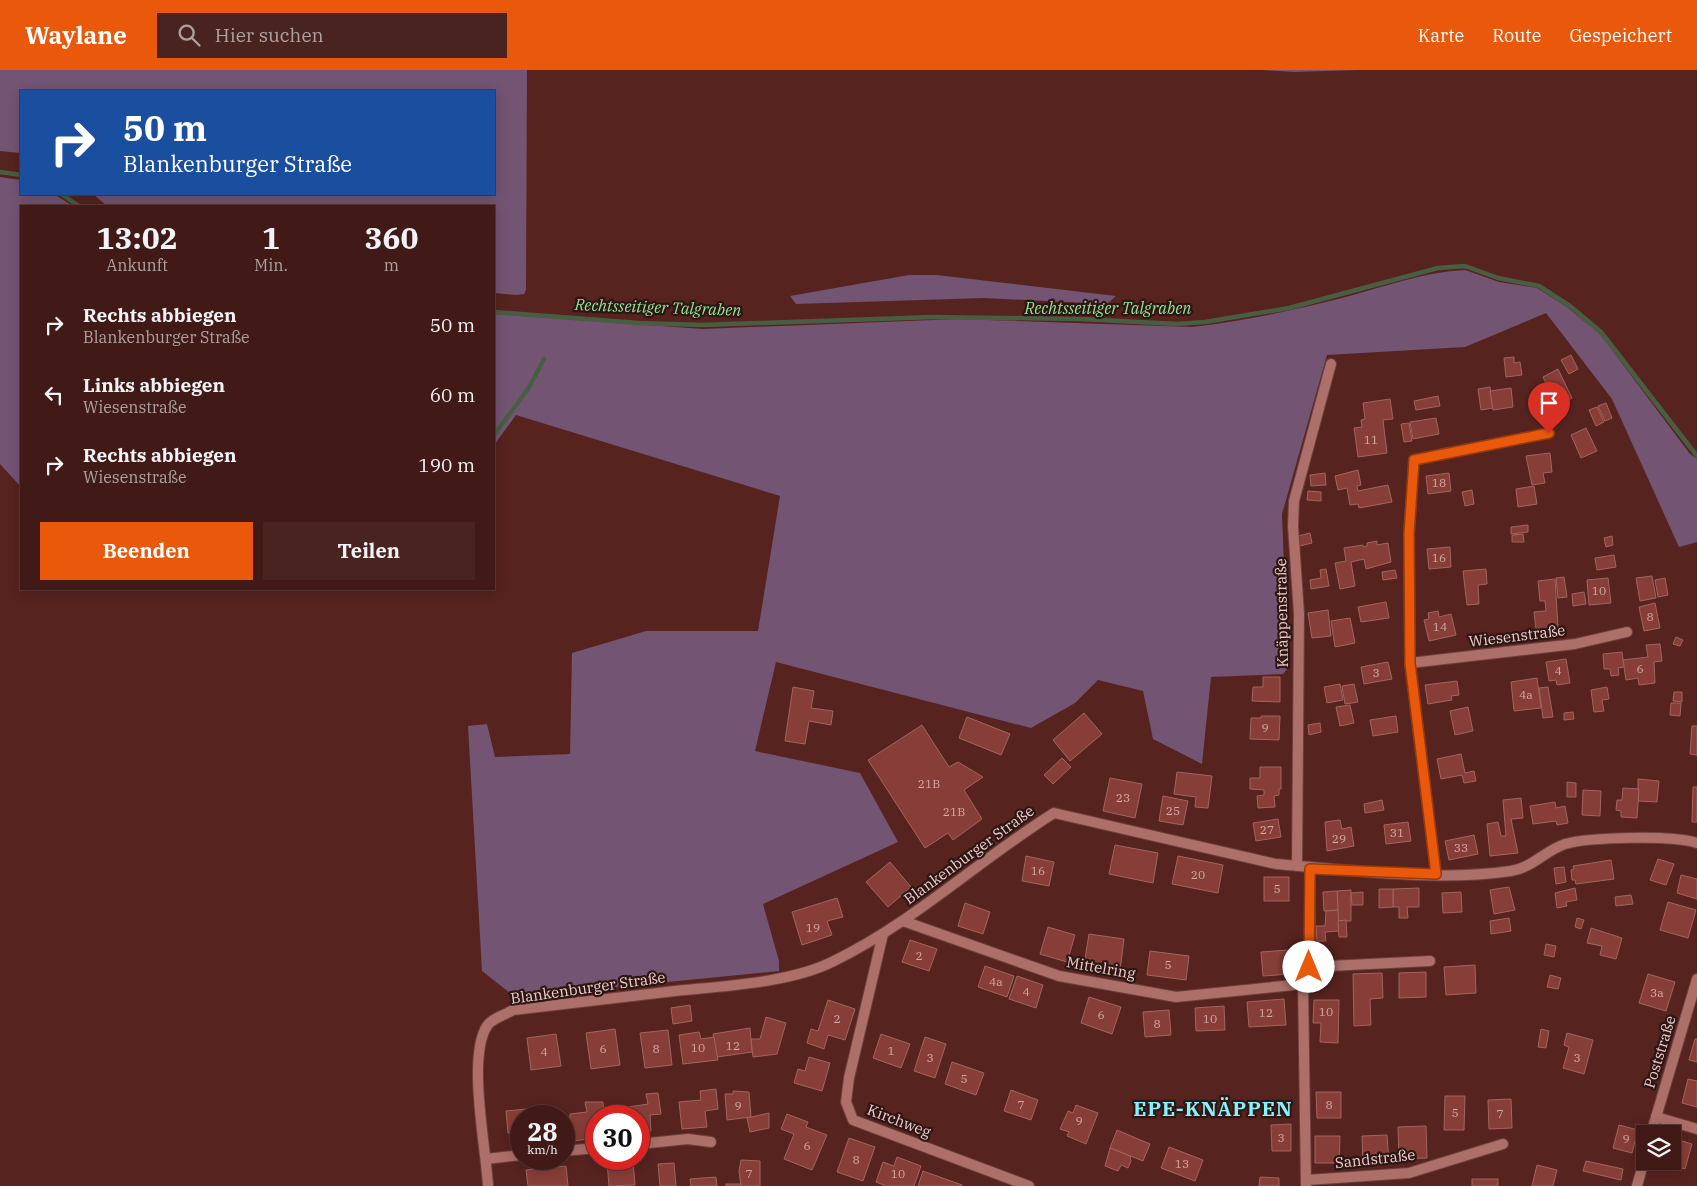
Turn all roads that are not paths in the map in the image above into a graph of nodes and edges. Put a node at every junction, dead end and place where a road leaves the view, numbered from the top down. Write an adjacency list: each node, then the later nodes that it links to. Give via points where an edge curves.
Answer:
1 (1331, 364): 6 (street, Knäppenstraße, via 1294,501 1299,614)
2 (1549, 433): 4 (street, via 1414,460 1409,534)
3 (1627, 632): 4 (street, Wiesenstraße, via 1575,644)
4 (1410, 663): 8 (street)
5 (1697, 843): 8 (street, Blankenburger Straße, via 1623,838 1565,844 1534,863 1514,870)
6 (1297, 866): 7 (street, Blankenburger Straße); 9 (street, Blankenburger Straße, via 1276,864 1054,813)
7 (1310, 869): 8 (street, Blankenburger Straße); 12 (street)
8 (1436, 874)
9 (903, 921): 10 (street, Blankenburger Straße); 14 (street, Mittelring, via 1059,976 1176,997)
10 (883, 934): 22 (street, Blankenburger Straße, via 834,962 806,972 740,984 513,1010 488,1024 479,1043 477,1070); 26 (street, Kirchweg, via 849,1078 846,1102 853,1120)
11 (1430, 961): 12 (street)
12 (1309, 967): 14 (street)
13 (1697, 979): 15 (street, Poststraße)
14 (1303, 984): 24 (street)
15 (1656, 1117): 16 (street, Poststraße); 17 (street)
16 (1654, 1125)
17 (1697, 1129)
18 (711, 1142): 19 (street, via 688,1139)
19 (650, 1143)
20 (1503, 1144): 24 (street, Sandstraße, via 1409,1173)
21 (510, 1157): 22 (street)
22 (486, 1159): 25 (street, Blankenburger Straße)
23 (1641, 1170): 27 (street)
24 (1307, 1183)
25 (488, 1186)
26 (1029, 1186)
27 (1637, 1186)

